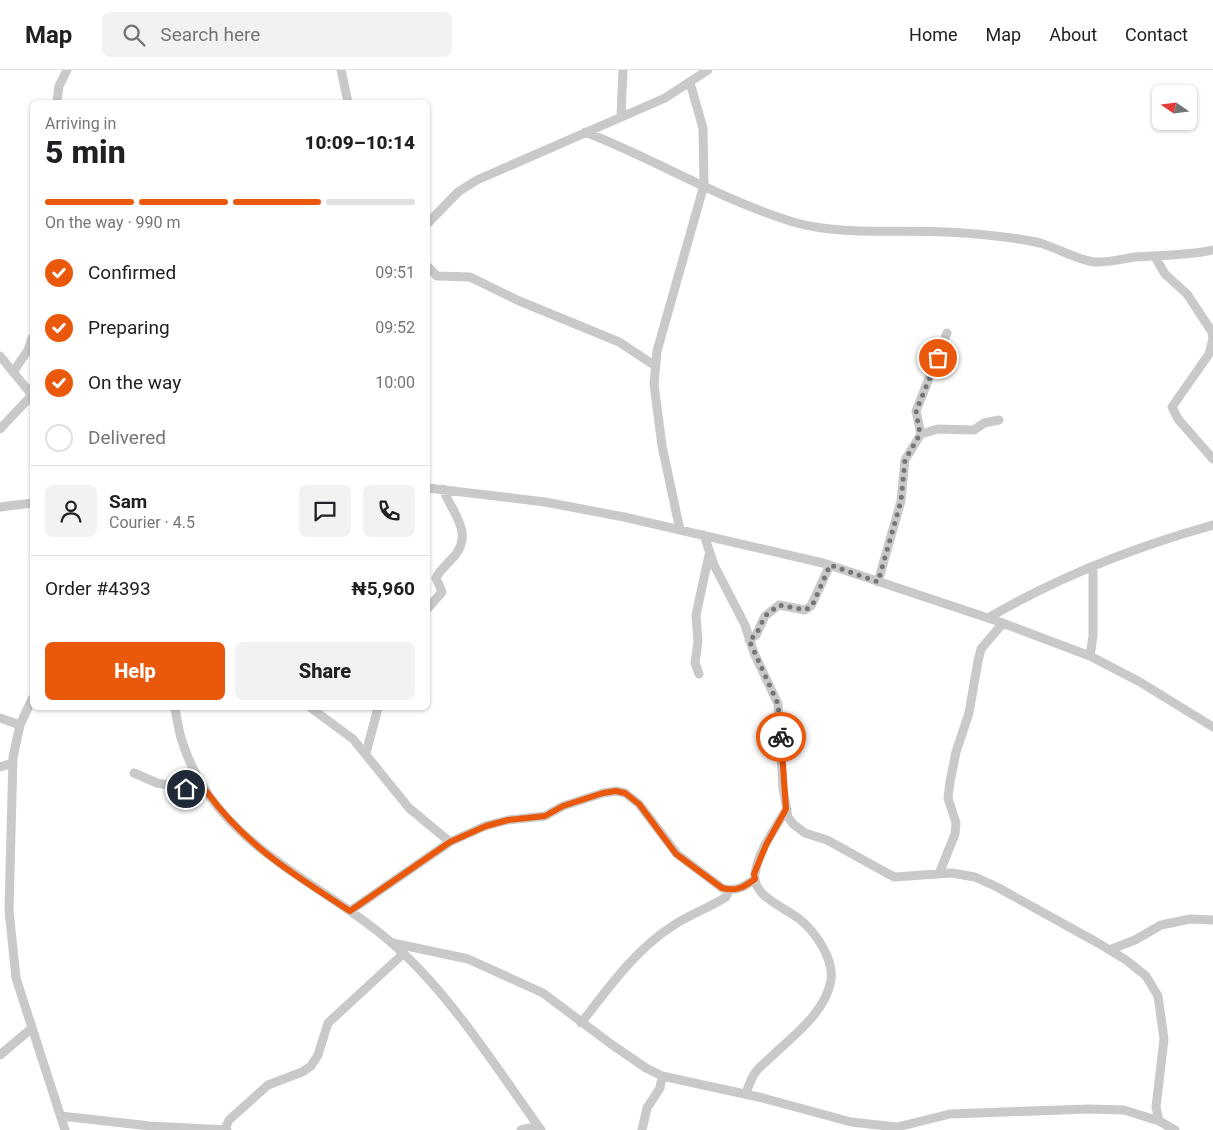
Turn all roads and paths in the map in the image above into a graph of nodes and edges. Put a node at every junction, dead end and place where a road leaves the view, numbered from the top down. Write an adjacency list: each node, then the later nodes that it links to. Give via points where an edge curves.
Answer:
1 (67, 70): 6 (street, via 59,86)
2 (341, 70): 7 (street)
3 (623, 70): 8 (street)
4 (707, 70): 5 (street)
5 (690, 83): 8 (street); 10 (street, via 703,128)
6 (57, 100)
7 (348, 100)
8 (621, 117): 9 (street)
9 (585, 132): 10 (street, via 630,149); 11 (street, via 522,158 465,187)
10 (704, 185): 13 (street, via 782,218 829,229 936,231 1014,238 1040,243 1092,262); 18 (street)
11 (430, 221)
12 (1213, 250): 13 (street, via 1188,256)
13 (1155, 257): 25 (street, via 1165,274 1187,294 1212,332 1209,354 1172,407 1178,420)
14 (430, 269): 18 (street, via 437,276 470,278 588,328 619,342)
15 (947, 333): 24 (street, via 916,411)
16 (30, 344): 19 (street)
17 (0, 356): 19 (street)
18 (654, 365): 31 (street, via 662,446)
19 (13, 372): 20 (street)
20 (30, 391)
21 (30, 395): 23 (street)
22 (999, 420): 24 (street, via 984,423 974,430 938,428)
23 (0, 429)
24 (920, 434): 36 (street, via 905,460 901,501)
25 (1213, 459)
26 (430, 488): 27 (street)
27 (443, 489): 31 (street, via 545,502); 37 (street, via 462,526 462,536 459,550 436,578 442,592)
28 (30, 503): 29 (street)
29 (0, 507)
30 (1213, 525): 35 (street, via 1160,540)
31 (680, 530): 32 (street)
32 (704, 535): 33 (street); 34 (street)
33 (709, 555): 40 (street, via 745,625); 42 (street, via 696,615 698,641 695,663)
34 (830, 565): 36 (street); 40 (street, via 812,606 805,610 779,605 765,616 756,635)
35 (1094, 566): 38 (street, via 1021,599); 41 (street)
36 (878, 582): 38 (street)
37 (430, 606)
38 (988, 618): 39 (street)
39 (1003, 623): 41 (street); 57 (street, via 981,649 969,713 950,782 948,798 956,823 955,834)
40 (749, 640): 55 (street, via 778,704)
41 (1090, 656): 49 (street)
42 (699, 674)
43 (30, 704): 48 (street)
44 (174, 710): 54 (street, via 183,744)
45 (314, 710): 50 (street, via 353,739)
46 (377, 710): 50 (street)
47 (0, 718): 48 (street)
48 (20, 726): 51 (street)
49 (1213, 727)
50 (366, 753): 56 (street, via 409,808)
51 (13, 763): 52 (street); 68 (street, via 9,910 16,978)
52 (0, 767)
53 (134, 773): 54 (street, via 157,783)
54 (206, 791): 62 (street, via 225,817 249,841 292,874)
55 (786, 809): 57 (street, via 793,824 805,833 827,840 894,877); 58 (street, via 770,835 754,874)
56 (450, 842): 60 (street, via 486,826 545,816 563,806 616,791 625,793 639,804 676,854 722,888); 62 (street)
57 (939, 874): 65 (street, via 975,877)
58 (755, 879): 59 (street); 61 (street)
59 (744, 888): 60 (street); 61 (street)
60 (730, 890): 67 (street, via 726,897 670,927 642,950)
61 (760, 890): 71 (street, via 799,918 814,934 829,960 831,979 810,1019 754,1073)
62 (350, 911): 64 (street)
63 (1213, 920): 65 (street, via 1190,919 1161,925)
64 (393, 943): 66 (street); 67 (street, via 449,954 492,968 543,993)
65 (1109, 950): 73 (street, via 1146,976 1158,996 1164,1039 1156,1107)
66 (404, 953): 74 (street, via 478,1042); 76 (street, via 328,1023 311,1066 268,1085 229,1120)
67 (581, 1023): 70 (street)
68 (32, 1028): 69 (street); 72 (street)
69 (0, 1055)
70 (662, 1076): 71 (street); 78 (street, via 660,1088 647,1108)
71 (746, 1094): 73 (street, via 885,1128 950,1114 1089,1109 1124,1110)
72 (61, 1116): 75 (street); 76 (street)
73 (1159, 1121): 79 (street)
74 (540, 1128): 77 (street)
75 (65, 1130)
76 (226, 1130)
77 (521, 1130)
78 (642, 1130)
79 (1175, 1130)

